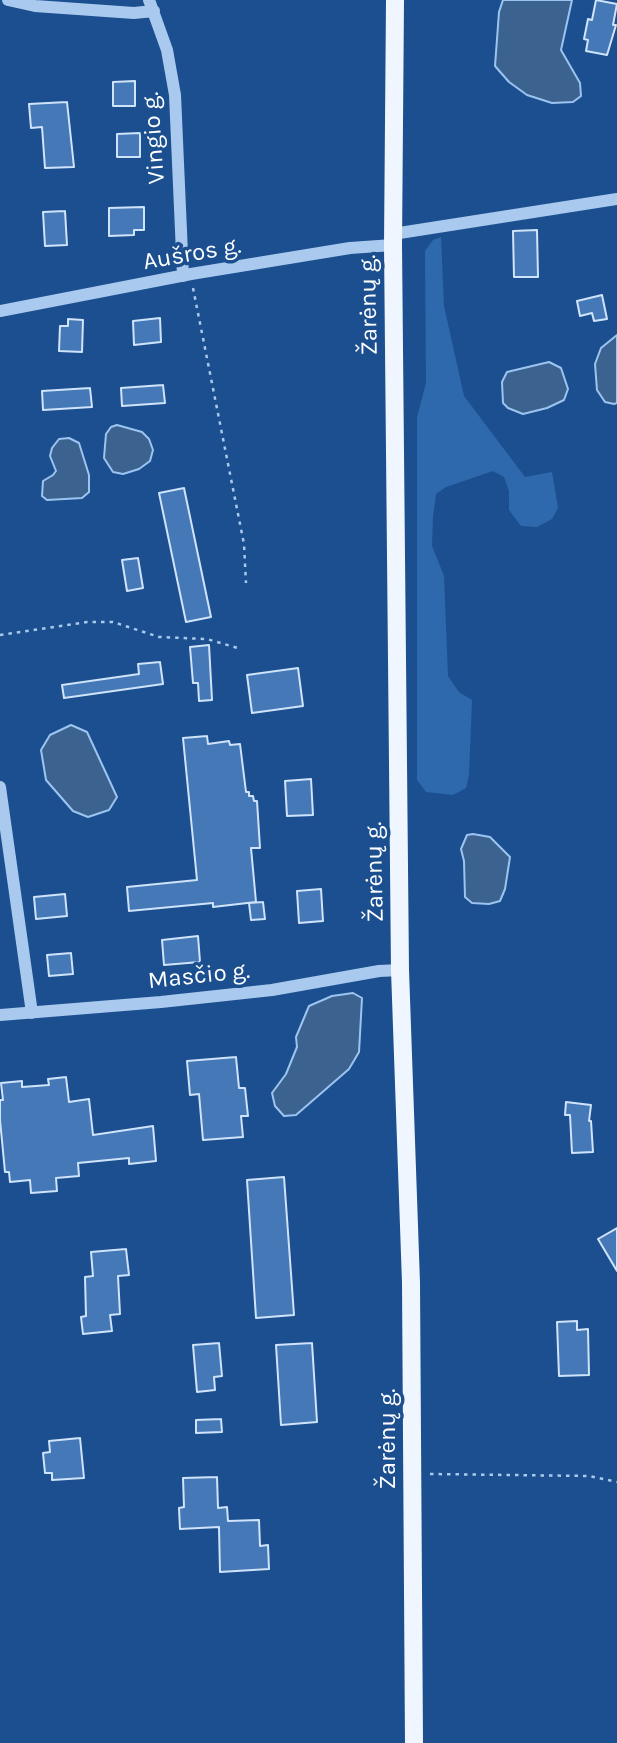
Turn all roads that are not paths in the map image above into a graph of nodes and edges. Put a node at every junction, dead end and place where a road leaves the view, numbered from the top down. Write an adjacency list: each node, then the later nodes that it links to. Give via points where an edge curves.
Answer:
1 (9, 0): 3 (street, via 134,13)
2 (395, 0): 5 (main road, Žarėnų g.)
3 (152, 5): 6 (street, Vingio g., via 175,95)
4 (617, 199): 5 (street, Aušros g.)
5 (393, 240): 6 (street, Aušros g.); 9 (main road, Žarėnų g.)
6 (187, 275): 7 (street, Aušros g.)
7 (0, 311)
8 (0, 788): 10 (street)
9 (400, 970): 10 (street, Masčio g., via 272,990); 12 (main road, Žarėnų g., via 411,1283)
10 (32, 1013): 11 (street, Masčio g.)
11 (0, 1014)
12 (414, 1743)

